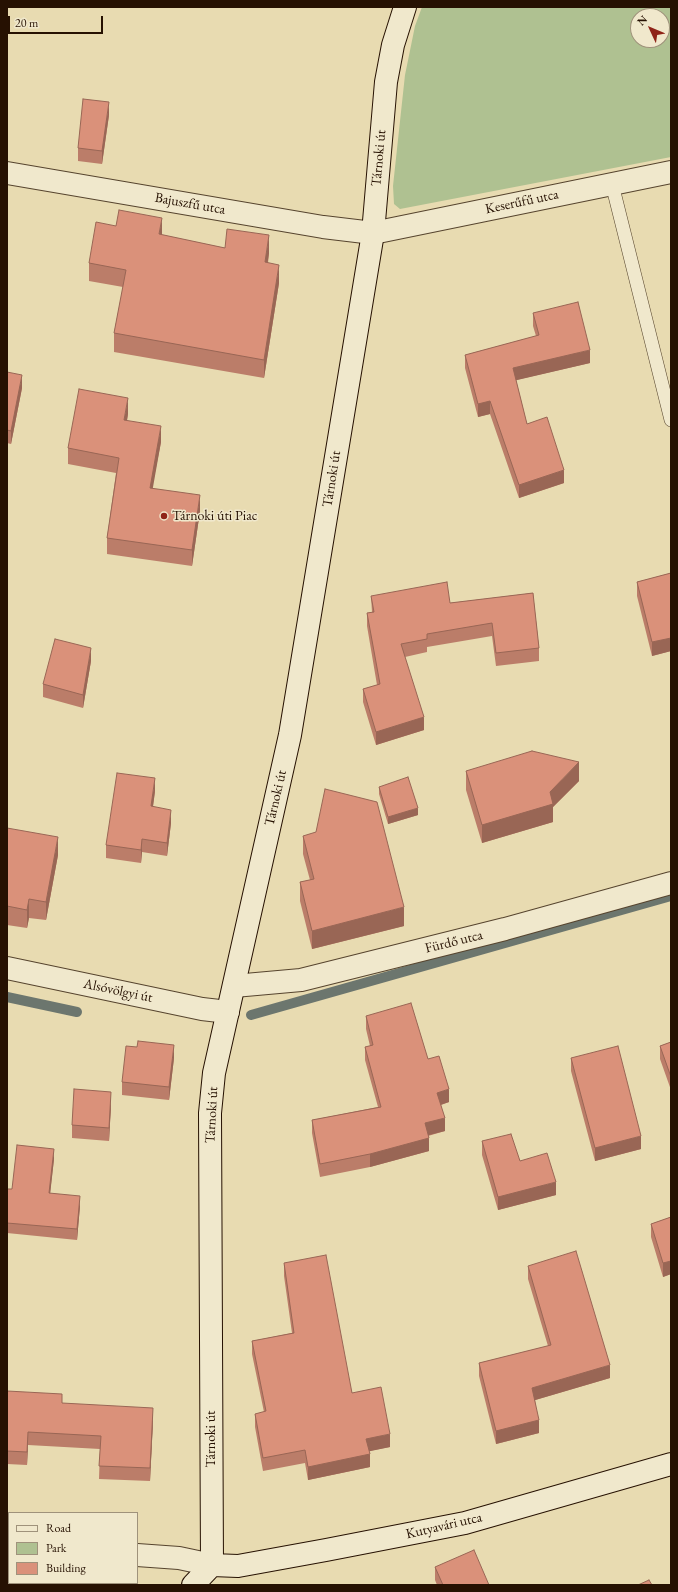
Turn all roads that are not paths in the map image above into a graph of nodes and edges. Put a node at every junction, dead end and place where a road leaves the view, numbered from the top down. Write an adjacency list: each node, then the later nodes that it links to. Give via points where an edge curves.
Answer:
1 (405, 7): 5 (street, Tárnoki út, via 393,45 386,82)
2 (671, 172): 4 (street, Keserűfű utca)
3 (7, 173): 5 (street, Bajuszfű utca, via 323,227)
4 (612, 184): 5 (street, Keserűfű utca); 6 (lane)
5 (373, 233): 9 (street, Tárnoki út, via 290,735)
6 (671, 420)
7 (671, 883): 9 (street, Fürdő utca, via 505,929 301,980)
8 (7, 968): 10 (street, Alsóvölgyi út)
9 (234, 986): 10 (street, Tárnoki út)
10 (228, 1012): 13 (street, Tárnoki út, via 214,1073 210,1113)
11 (671, 1464): 13 (street, Kutyavári utca, via 465,1523 238,1566)
12 (138, 1555): 13 (street, Kutyavári utca, via 179,1558)
13 (212, 1565): 14 (street)
14 (193, 1585)

